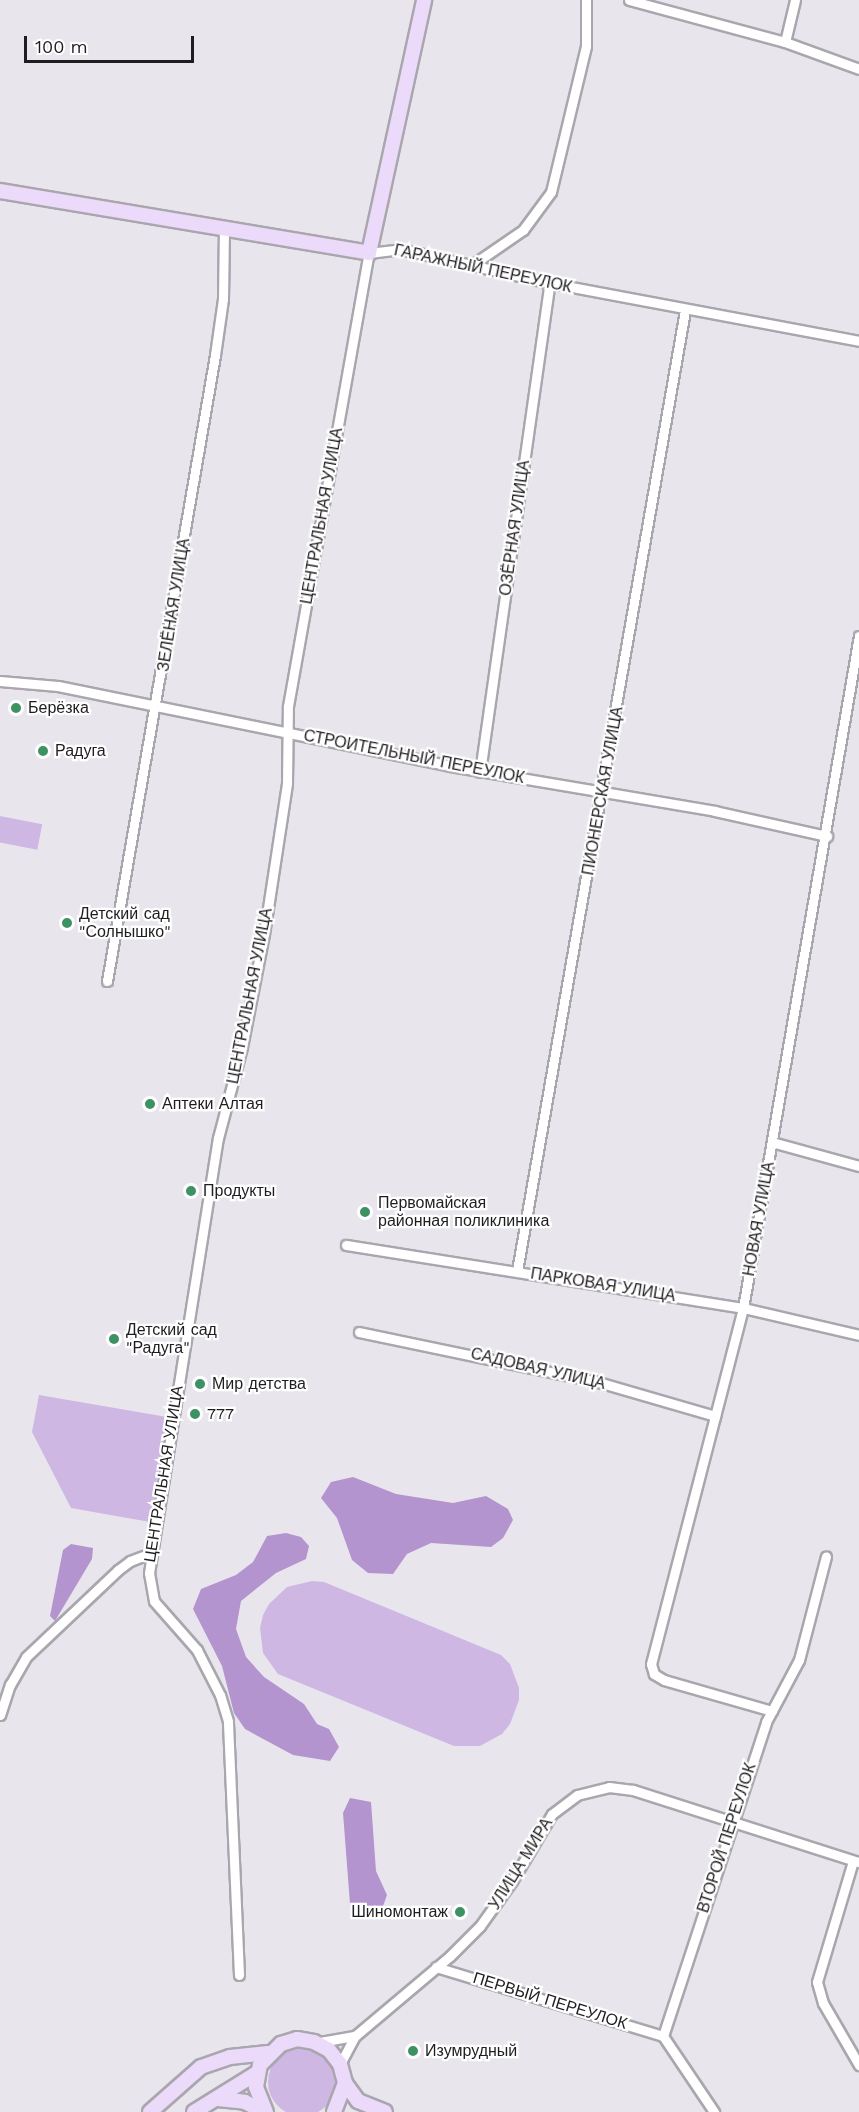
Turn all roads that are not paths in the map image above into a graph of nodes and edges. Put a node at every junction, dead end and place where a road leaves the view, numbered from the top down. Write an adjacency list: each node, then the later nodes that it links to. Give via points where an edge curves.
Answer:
1 (424, 0): 9 (street, ЦЕНТРАЛЬНАЯ УЛИЦА)
2 (586, 0): 10 (street, via 586,46 551,192 523,230)
3 (629, 0): 5 (street)
4 (795, 0): 5 (street)
5 (785, 42): 6 (street)
6 (859, 69)
7 (0, 191): 8 (street, ГАРАЖНЫЙ ПЕРЕУЛОК)
8 (224, 227): 9 (street, ГАРАЖНЫЙ ПЕРЕУЛОК); 16 (street, ЗЕЛЁНАЯ УЛИЦА, via 223,299)
9 (369, 253): 10 (street, ГАРАЖНЫЙ ПЕРЕУЛОК, via 401,249); 17 (street, ЦЕНТРАЛЬНАЯ УЛИЦА)
10 (472, 265): 11 (street, ГАРАЖНЫЙ ПЕРЕУЛОК)
11 (550, 284): 12 (street, ГАРАЖНЫЙ ПЕРЕУЛОК); 18 (street, ОЗЁРНАЯ УЛИЦА)
12 (685, 310): 13 (street, ГАРАЖНЫЙ ПЕРЕУЛОК); 19 (street, ПИОНЕРСКАЯ УЛИЦА)
13 (859, 341)
14 (859, 636): 20 (street, НОВАЯ УЛИЦА)
15 (0, 681): 16 (street, СТРОИТЕЛЬНЫЙ ПЕРЕУЛОК, via 58,686)
16 (157, 706): 17 (street, СТРОИТЕЛЬНЫЙ ПЕРЕУЛОК); 21 (street, ЗЕЛЁНАЯ УЛИЦА)
17 (286, 732): 18 (street, СТРОИТЕЛЬНЫЙ ПЕРЕУЛОК); 30 (street, ЦЕНТРАЛЬНАЯ УЛИЦА, via 287,783 264,934 242,1047 218,1138)
18 (480, 772): 19 (street, СТРОИТЕЛЬНЫЙ ПЕРЕУЛОК)
19 (603, 794): 20 (street, СТРОИТЕЛЬНЫЙ ПЕРЕУЛОК, via 715,811); 25 (street, ПИОНЕРСКАЯ УЛИЦА)
20 (827, 836): 22 (street, НОВАЯ УЛИЦА)
21 (107, 981)
22 (772, 1142): 23 (street); 26 (street, НОВАЯ УЛИЦА)
23 (859, 1166)
24 (346, 1245): 25 (street, ПАРКОВАЯ УЛИЦА)
25 (517, 1271): 26 (street, ПАРКОВАЯ УЛИЦА)
26 (743, 1308): 28 (street, ПАРКОВАЯ УЛИЦА); 29 (street, НОВАЯ УЛИЦА)
27 (359, 1332): 29 (street, САДОВАЯ УЛИЦА, via 598,1382)
28 (859, 1335)
29 (715, 1416): 32 (street, НОВАЯ УЛИЦА, via 651,1664 654,1674 664,1680)
30 (151, 1553): 33 (street, via 118,1570 26,1657 10,1685); 37 (street, ЦЕНТРАЛЬНАЯ УЛИЦА, via 148,1573 154,1601 197,1650 220,1695 230,1730 231,1863)
31 (826, 1556): 32 (street, ВТОРОЙ ПЕРЕУЛОК, via 799,1660)
32 (772, 1711): 34 (street, ВТОРОЙ ПЕРЕУЛОК)
33 (0, 1715)
34 (731, 1821): 35 (street, УЛИЦА МИРА); 36 (street, УЛИЦА МИРА, via 619,1787 577,1795 552,1814 480,1926); 39 (street, ВТОРОЙ ПЕРЕУЛОК)
35 (856, 1861): 43 (street, via 817,1982 823,2003)
36 (436, 1967): 38 (street, УЛИЦА МИРА); 39 (street, ПЕРВЫЙ ПЕРЕУЛОК)
37 (239, 1975)
38 (355, 2036): 40 (street, УЛИЦА МИРА, via 338,2042); 42 (street, УЛИЦА МИРА)
39 (663, 2036): 53 (street)
40 (314, 2042): 41 (street, via 297,2039); 42 (street, via 329,2050)
41 (268, 2053): 44 (street); 48 (street, via 230,2057 201,2067)
42 (340, 2064): 45 (street)
43 (859, 2065)
44 (257, 2073): 46 (street); 50 (street, via 255,2087)
45 (345, 2083): 47 (street); 51 (street)
46 (218, 2099): 49 (street); 50 (street, via 245,2102)
47 (366, 2105): 51 (street); 52 (street)
48 (150, 2112)
49 (194, 2112)
50 (265, 2112)
51 (336, 2112)
52 (385, 2112)
53 (714, 2112)

